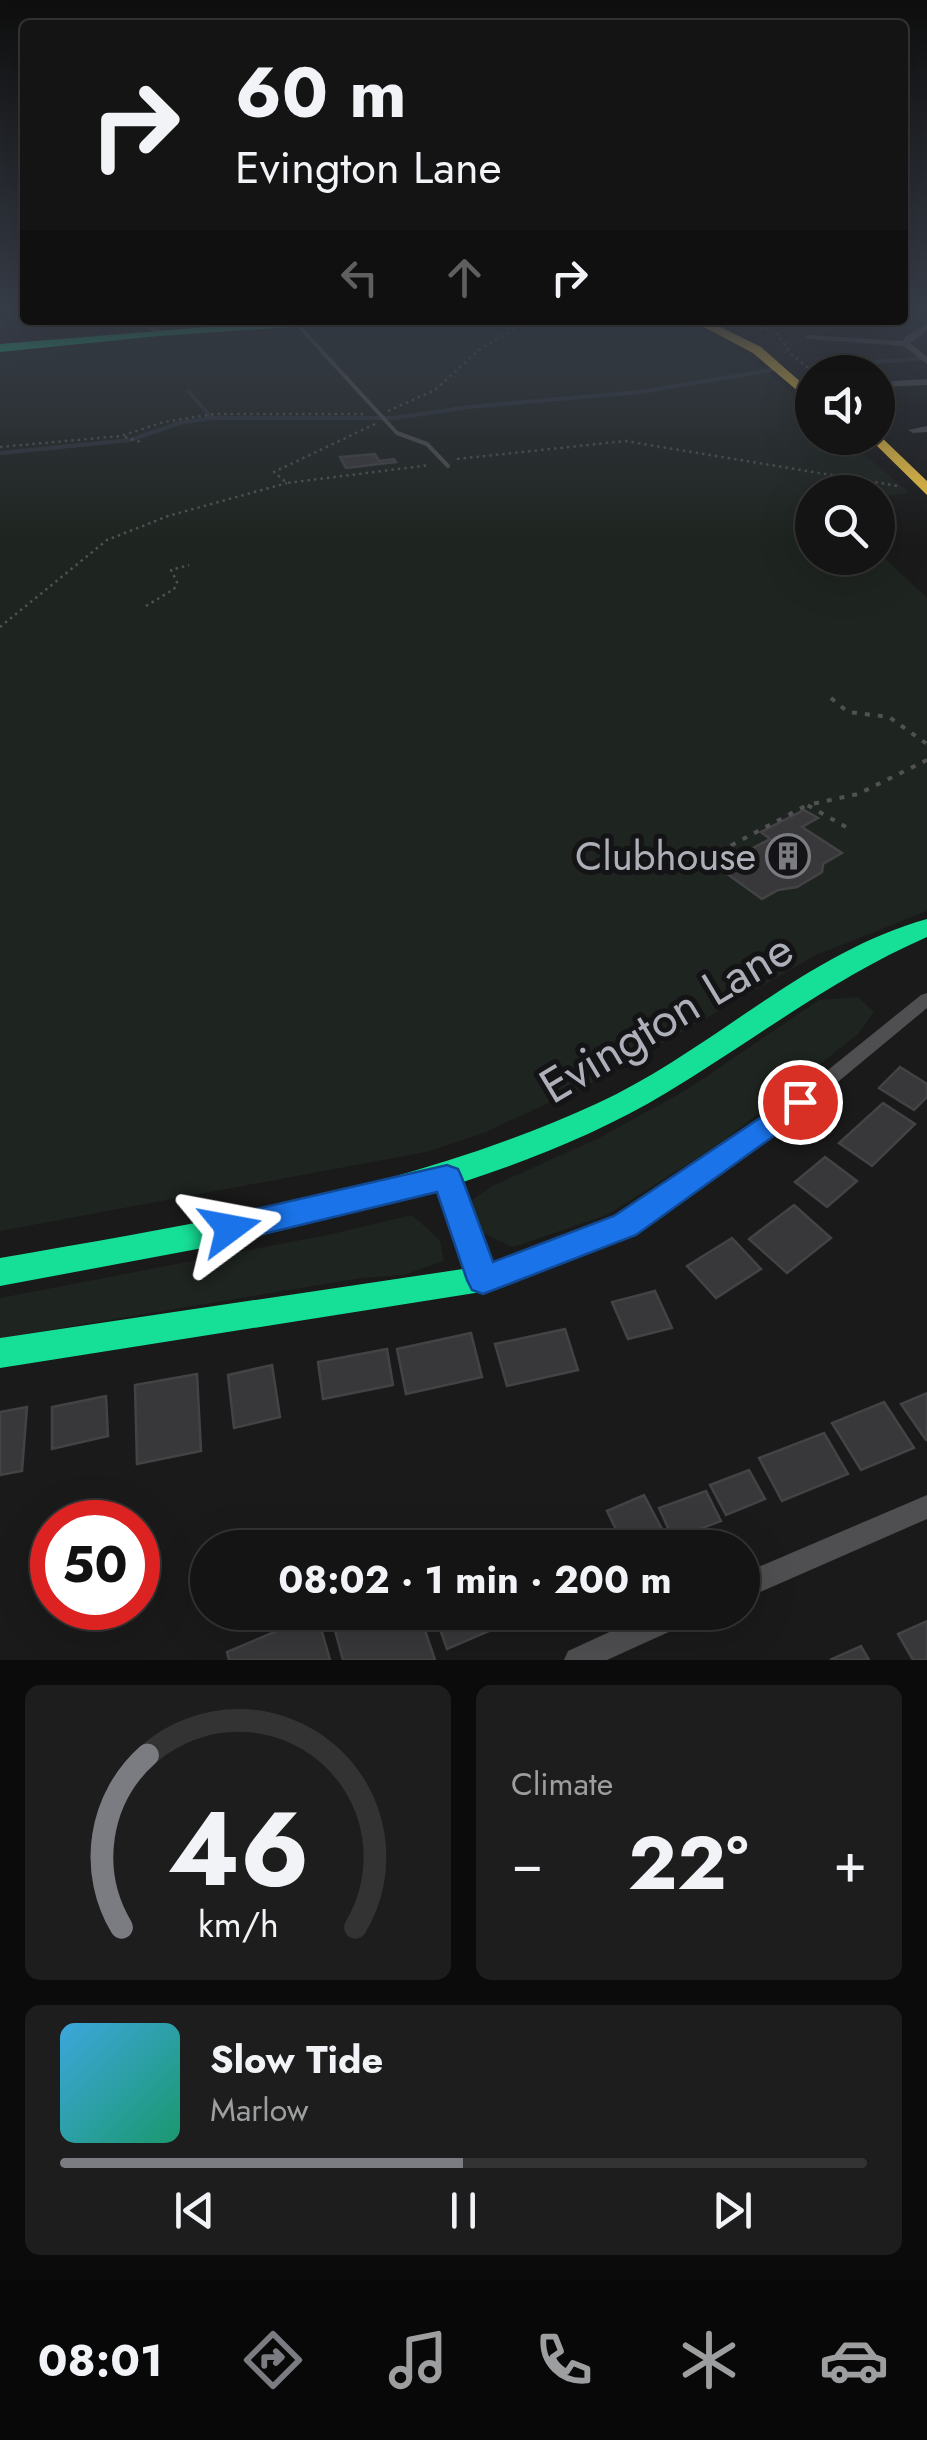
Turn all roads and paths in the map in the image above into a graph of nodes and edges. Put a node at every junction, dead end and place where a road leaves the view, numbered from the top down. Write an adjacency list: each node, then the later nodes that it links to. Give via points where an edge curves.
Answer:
1 (357, 389): 3 (lane)
2 (435, 389): 3 (path)
3 (380, 415): 6 (path, via 214,414); 11 (lane, via 398,434 428,444); 13 (path, via 368,430 274,472)
4 (927, 429): 5 (street)
5 (914, 430)
6 (121, 436): 7 (path); 8 (path)
7 (141, 442)
8 (0, 447)
9 (881, 455): 12 (main road)
10 (892, 455): 12 (main road)
11 (448, 466): 13 (path); 14 (path, via 454,460 625,442)
12 (907, 472): 14 (main road)
13 (287, 484): 19 (path, via 107,540)
14 (927, 490)
15 (189, 565): 16 (path, via 171,570 174,589)
16 (156, 601): 17 (path); 18 (path)
17 (163, 603)
18 (146, 606)
19 (0, 627)
20 (831, 698): 21 (path, via 848,712 888,717)
21 (927, 744)
22 (927, 760): 23 (path, via 858,794)
23 (806, 806): 24 (path); 25 (path, via 732,845 723,858)
24 (846, 828)
25 (732, 863)
26 (927, 927): 28 (main road, Evington Lane, via 820,973 615,1108)
27 (927, 999): 30 (street, via 773,1125 625,1226)
28 (447, 1178): 29 (main road, Evington Lane); 30 (main road)
29 (0, 1272)
30 (483, 1280): 31 (main road)
31 (0, 1352)
32 (927, 1507): 33 (street)
33 (760, 1579)
34 (644, 1630): 35 (street)
35 (577, 1660)

